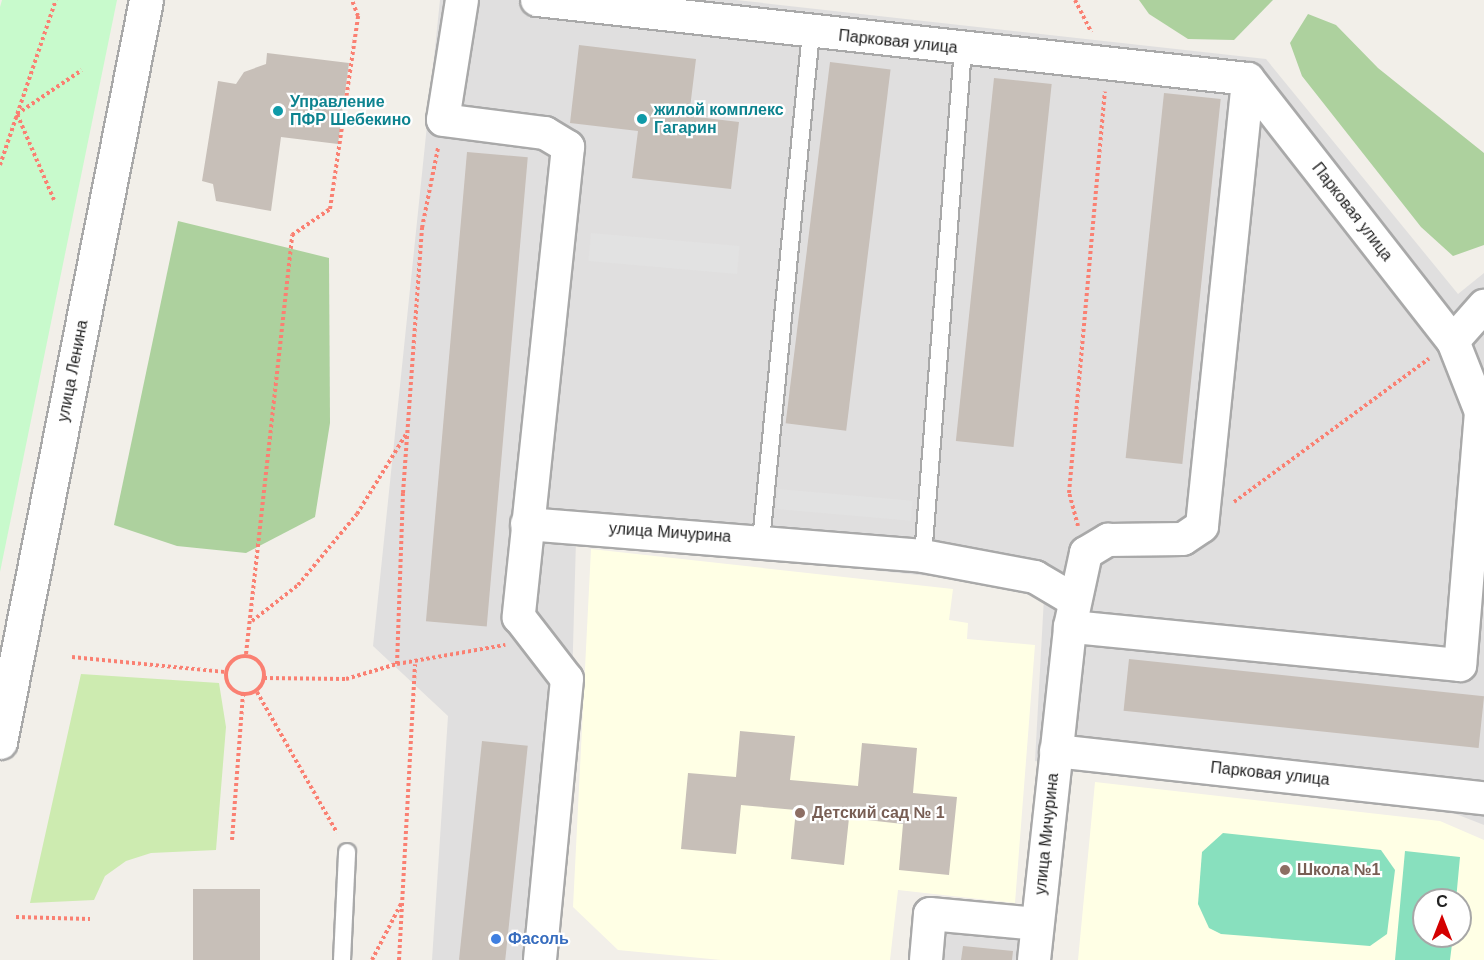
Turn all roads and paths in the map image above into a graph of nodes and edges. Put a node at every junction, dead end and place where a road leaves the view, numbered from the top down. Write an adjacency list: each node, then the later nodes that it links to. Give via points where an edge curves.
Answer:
1 (56, 0): 12 (path)
2 (146, 0): 36 (street, улица Ленина)
3 (352, 0): 25 (path, via 358,16 330,208 292,235)
4 (462, 0): 13 (street)
5 (537, 0): 7 (street, Парковая улица)
6 (1075, 0): 9 (path)
7 (811, 32): 8 (street, Парковая улица); 21 (lane)
8 (963, 49): 9 (street, Парковая улица); 23 (lane)
9 (1107, 66): 11 (street, Парковая улица); 22 (path, via 1069,493)
10 (82, 70): 12 (path)
11 (1248, 79): 17 (street, Парковая улица); 20 (street)
12 (16, 114): 14 (path); 15 (path)
13 (443, 120): 18 (path, via 422,228); 19 (street, via 545,133 568,147)
14 (0, 165)
15 (54, 200)
16 (1484, 306): 17 (street)
17 (1453, 341): 20 (path); 31 (street, Парковая улица, via 1481,412)
18 (409, 431): 25 (path, via 357,514 298,585); 29 (path)
19 (527, 524): 21 (street, улица Мичурина); 26 (street, via 519,617)
20 (1202, 526): 22 (street, via 1183,539 1108,540)
21 (761, 541): 23 (street, улица Мичурина)
22 (1086, 553): 24 (street)
23 (923, 556): 24 (street, улица Мичурина, via 1035,577)
24 (1072, 614): 31 (street, Парковая улица); 37 (street, улица Мичурина)
25 (252, 621): 27 (path)
26 (540, 639): 30 (path); 48 (street, via 567,679)
27 (246, 654): 32 (path, via 233,659); 33 (path, via 261,663)
28 (72, 657): 32 (path)
29 (398, 664): 30 (path); 33 (path, via 346,679)
30 (415, 664): 41 (path)
31 (1472, 666)
32 (226, 672): 35 (path, via 229,686)
33 (264, 678): 34 (path)
34 (257, 692): 35 (path); 40 (path)
35 (243, 694): 39 (path)
36 (0, 742)
37 (1056, 751): 38 (street, Парковая улица); 44 (street, улица Мичурина)
38 (1484, 798)
39 (232, 840)
40 (347, 852): 45 (lane)
41 (403, 901): 46 (path); 47 (path)
42 (16, 917): 43 (path)
43 (90, 919)
44 (1037, 924): 49 (street, via 930,914); 50 (street, улица Мичурина)
45 (342, 960)
46 (372, 960)
47 (399, 960)
48 (540, 960)
49 (926, 960)
50 (1034, 960)

